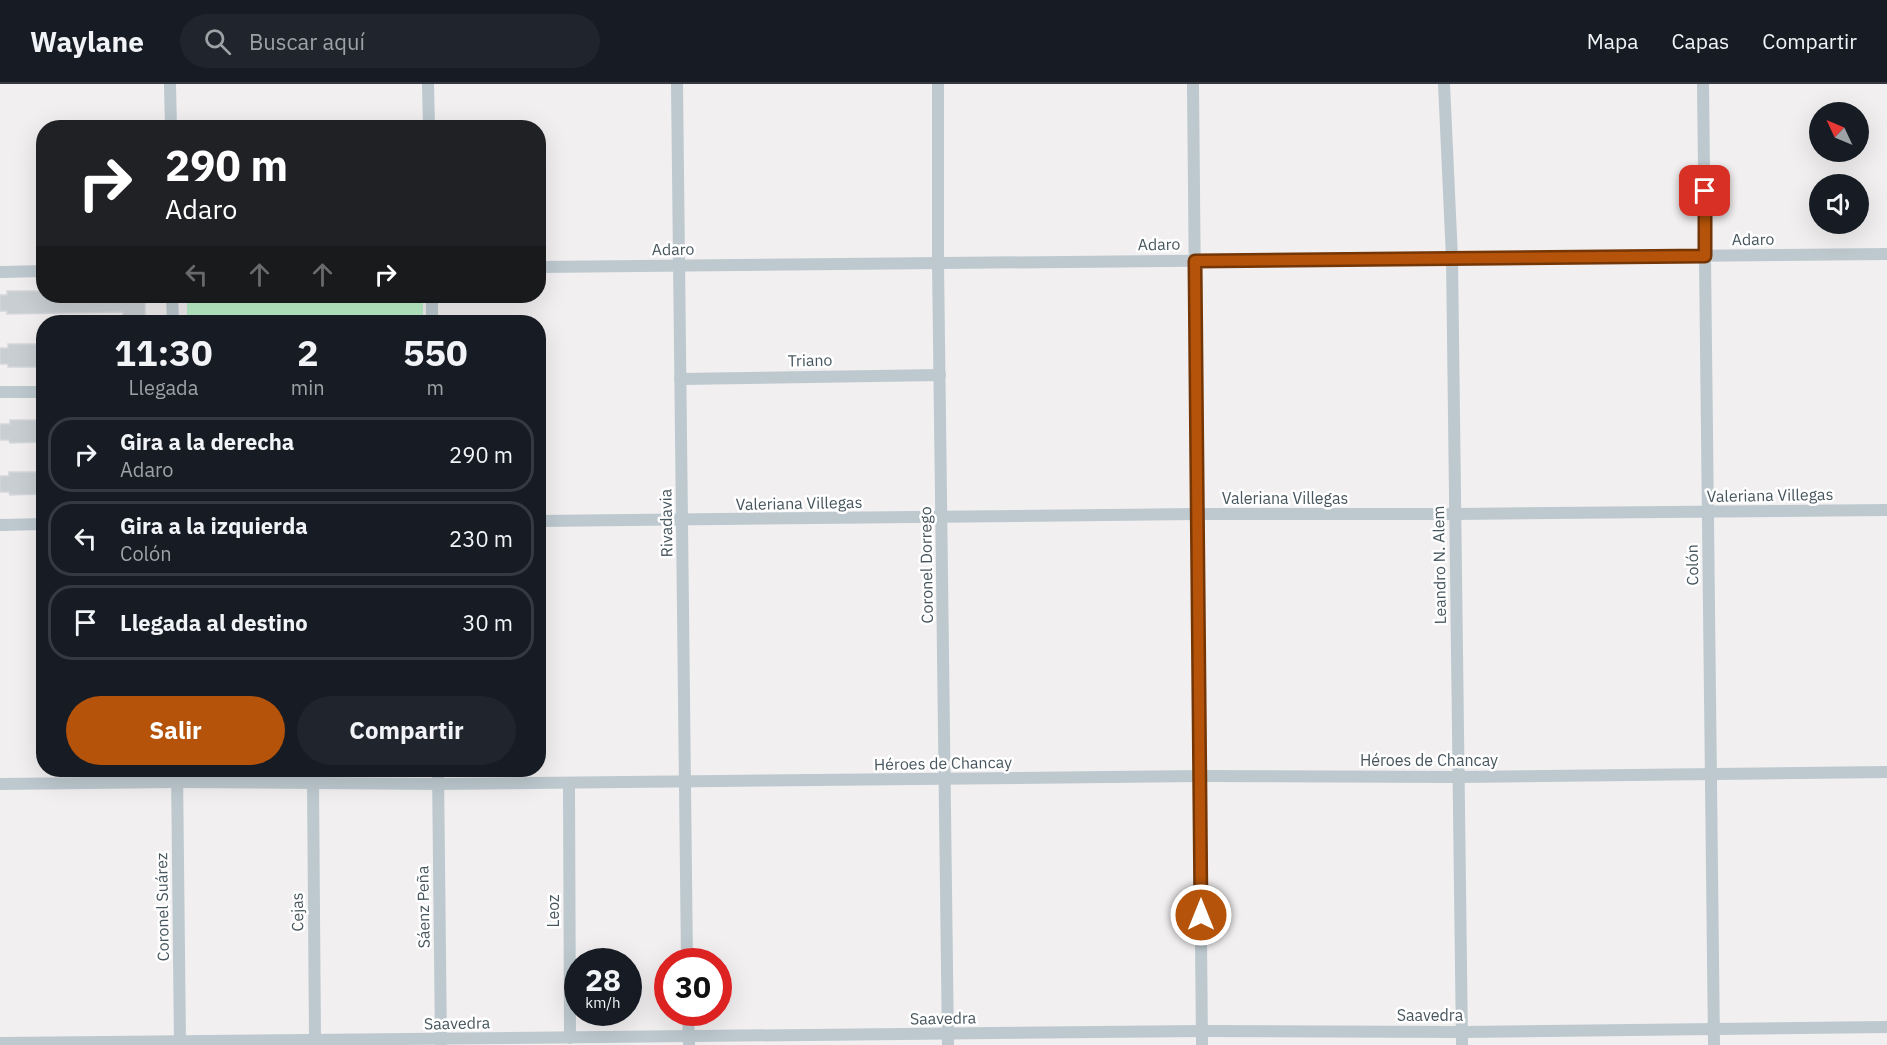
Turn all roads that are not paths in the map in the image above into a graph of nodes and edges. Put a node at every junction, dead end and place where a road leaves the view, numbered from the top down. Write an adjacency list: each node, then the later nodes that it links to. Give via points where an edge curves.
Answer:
1 (170, 84): 8 (street)
2 (428, 84): 9 (street)
3 (677, 84): 15 (street, Rivadavia)
4 (938, 84): 14 (street, Coronel Dorrego)
5 (1193, 84): 13 (street)
6 (1444, 84): 12 (street, Leandro N. Alem)
7 (1703, 84): 11 (street, Colón)
8 (171, 120)
9 (429, 120)
10 (1887, 254): 11 (street, Adaro)
11 (1705, 256): 12 (street, Adaro); 24 (street, Colón)
12 (1452, 258): 13 (street, Adaro); 26 (street, Leandro N. Alem)
13 (1195, 261): 14 (street, Adaro); 25 (street)
14 (938, 263): 15 (street, Adaro); 19 (street, Coronel Dorrego)
15 (679, 265): 16 (street, Adaro); 20 (street, Rivadavia)
16 (546, 267)
17 (36, 271): 18 (street)
18 (0, 272)
19 (940, 375): 20 (street, Triano); 27 (street, Coronel Dorrego)
20 (680, 379): 28 (street, Rivadavia)
21 (0, 392): 22 (street)
22 (36, 392)
23 (1887, 510): 24 (street, Valeriana Villegas)
24 (1708, 513): 26 (street, Valeriana Villegas); 33 (street, Colón)
25 (1197, 514): 26 (street, Valeriana Villegas); 27 (street, Valeriana Villegas); 34 (street)
26 (1455, 514): 39 (street, Leandro N. Alem)
27 (942, 518): 28 (street, Valeriana Villegas); 40 (street, Coronel Dorrego)
28 (682, 520): 29 (street, Valeriana Villegas); 41 (street, Rivadavia)
29 (546, 521)
30 (36, 524): 31 (street)
31 (0, 525)
32 (1887, 772): 33 (street, Héroes de Chancay)
33 (1711, 775): 39 (street, Héroes de Chancay); 48 (street, Colón)
34 (1200, 776): 39 (street, Héroes de Chancay); 40 (street, Héroes de Chancay); 49 (street)
35 (155, 777): 44 (street, Héroes de Chancay)
36 (177, 777): 57 (street, Coronel Suárez)
37 (196, 777): 42 (street, Héroes de Chancay)
38 (438, 777): 45 (street, Sáenz Peña)
39 (1458, 777): 50 (street, Leandro N. Alem)
40 (945, 780): 41 (street, Héroes de Chancay); 53 (street, Coronel Dorrego)
41 (685, 782): 43 (street, Héroes de Chancay); 46 (street, Rivadavia)
42 (313, 783): 45 (street, Héroes de Chancay); 52 (street, Cejas)
43 (568, 783): 45 (street, Héroes de Chancay); 51 (street, Leoz)
44 (0, 784)
45 (438, 784): 55 (street, Sáenz Peña)
46 (687, 948)
47 (1887, 1027): 48 (street, Saavedra)
48 (1714, 1030): 50 (street, Saavedra); 60 (street, Colón)
49 (1202, 1031): 50 (street, Saavedra); 53 (street, Saavedra); 58 (street)
50 (1461, 1032): 59 (street, Leandro N. Alem)
51 (570, 1038): 54 (street, Saavedra); 55 (street, Saavedra)
52 (315, 1040): 55 (street, Saavedra); 57 (street, Saavedra)
53 (948, 1040): 54 (street, Saavedra)
54 (688, 1041)
55 (441, 1042)
56 (0, 1043): 57 (street, Saavedra)
57 (180, 1043)
58 (1202, 1045)
59 (1462, 1045)
60 (1714, 1045)

